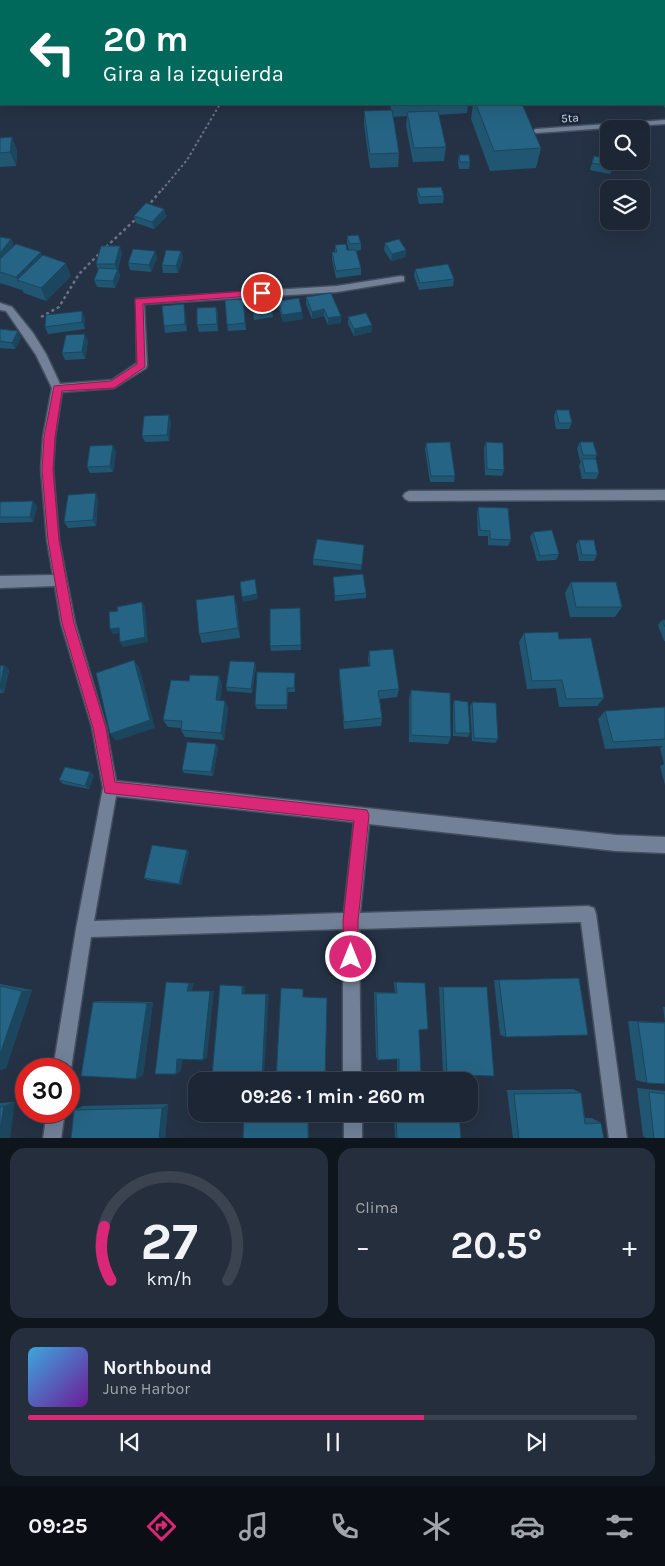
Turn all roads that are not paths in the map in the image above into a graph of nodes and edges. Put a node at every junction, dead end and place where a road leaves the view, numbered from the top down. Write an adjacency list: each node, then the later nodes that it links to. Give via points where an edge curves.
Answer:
1 (665, 122): 2 (street, 5ta)
2 (536, 131)
3 (401, 278): 5 (street, via 337,289 139,301 142,365 114,384)
4 (0, 306): 5 (street, via 9,309 42,354)
5 (57, 388): 8 (street, via 47,470)
6 (665, 495): 7 (street)
7 (409, 496)
8 (60, 580): 9 (street); 10 (street, via 68,623 99,728)
9 (0, 582)
10 (110, 788): 11 (street); 14 (street)
11 (362, 815): 12 (street, via 616,843); 13 (street)
12 (665, 845)
13 (351, 921): 14 (street); 16 (street); 21 (street, via 588,914)
14 (84, 928): 15 (street)
15 (64, 1058)
16 (352, 1072)
17 (352, 1122): 20 (street)
18 (54, 1123): 19 (street)
19 (52, 1138)
20 (353, 1138)
21 (618, 1138)

